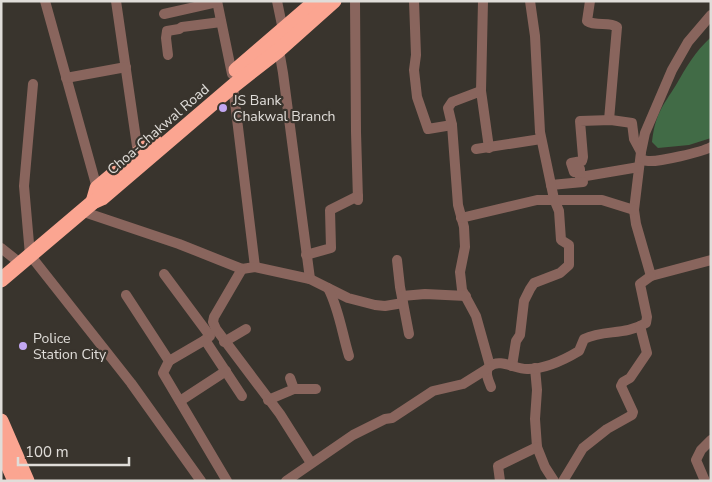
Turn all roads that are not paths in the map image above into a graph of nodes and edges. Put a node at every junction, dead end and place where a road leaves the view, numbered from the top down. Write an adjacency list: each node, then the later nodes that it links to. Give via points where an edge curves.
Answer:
1 (45, 1): 19 (street)
2 (116, 1): 18 (street)
3 (277, 1): 15 (street)
4 (334, 1): 16 (highway, Choa-Chakwal Road)
5 (354, 1): 40 (street, via 358,198 330,210 331,248)
6 (414, 1): 24 (street, via 417,97 428,129)
7 (482, 1): 22 (street)
8 (530, 1): 25 (street)
9 (590, 1): 23 (street, via 587,21 617,27)
10 (217, 2): 12 (street); 14 (street)
11 (310, 4): 15 (highway)
12 (164, 14)
13 (711, 15): 30 (street, via 688,42 672,70 645,133)
14 (221, 22): 17 (street, via 167,31); 20 (street)
15 (282, 30): 20 (highway)
16 (279, 50): 20 (highway, Choa-Chakwal Road); 40 (street)
17 (168, 55)
18 (126, 67): 19 (street); 29 (street)
19 (66, 78): 33 (street)
20 (232, 80): 29 (highway); 33 (highway, Choa-Chakwal Road, via 102,198); 44 (street)
21 (33, 84): 41 (street, via 24,186)
22 (481, 92): 24 (street, via 449,105); 27 (street)
23 (609, 120): 30 (street, via 632,123); 31 (street, via 580,121 583,157 582,161 572,163 574,172 580,170)
24 (452, 125): 38 (street)
25 (542, 139): 27 (street); 32 (street)
26 (711, 147): 30 (street, via 649,162)
27 (488, 148): 28 (street)
28 (476, 150)
29 (138, 153): 33 (highway)
30 (640, 160): 31 (street); 36 (street)
31 (583, 179): 32 (street); 35 (street)
32 (551, 185): 34 (street)
33 (95, 195): 37 (highway, Choa-Chakwal Road)
34 (554, 199): 35 (street); 38 (street); 61 (street, via 559,211 562,240 570,245 569,265 530,289 524,301)
35 (582, 200): 36 (street, via 602,200)
36 (634, 210): 47 (street)
37 (81, 212): 41 (highway, Choa-Chakwal Road); 45 (street, via 179,244)
38 (461, 218): 52 (street, via 464,247 460,272)
39 (1, 248): 41 (street)
40 (306, 255): 48 (street)
41 (25, 259): 49 (highway, Choa-Chakwal Road); 80 (street, via 131,383)
42 (397, 260): 53 (street)
43 (711, 260): 47 (street)
44 (256, 268): 45 (street); 48 (street)
45 (242, 269): 58 (street, via 214,317 213,322)
46 (164, 274): 57 (street, via 210,336)
47 (651, 276): 54 (street, via 640,284 646,317 646,322)
48 (310, 279): 50 (street)
49 (1, 280)
50 (328, 288): 53 (street, via 348,298 375,305 385,306); 59 (street, via 336,303)
51 (126, 295): 60 (street)
52 (466, 296): 53 (street, via 425,294); 62 (street, via 476,316)
53 (403, 299): 56 (street)
54 (640, 326): 63 (street, via 622,332 596,334 584,339 580,351 548,366); 85 (street, via 647,353 621,386 632,415 583,448)
55 (246, 329): 58 (street)
56 (409, 334)
57 (205, 340): 60 (street); 64 (street)
58 (224, 342): 70 (street)
59 (349, 356)
60 (169, 361): 71 (street, via 163,373)
61 (512, 366): 62 (street, via 502,364); 63 (street)
62 (489, 368): 66 (street, via 487,374); 76 (street, via 463,384 433,391 392,418 353,435)
63 (535, 368): 74 (street)
64 (226, 371): 69 (street); 71 (street)
65 (290, 378): 67 (street)
66 (491, 388)
67 (294, 389): 68 (street); 70 (street)
68 (316, 389)
69 (242, 396)
70 (268, 400): 76 (street)
71 (180, 401): 81 (street)
72 (1, 421): 79 (highway)
73 (711, 440): 77 (street, via 696,460)
74 (537, 448): 83 (street, via 498,466); 84 (street)
75 (1, 449): 78 (highway)
76 (311, 463): 82 (street)
77 (704, 480)
78 (15, 481)
79 (27, 481)
80 (201, 481)
81 (227, 481)
82 (286, 481)
83 (500, 481)
84 (554, 481)
85 (563, 481)

